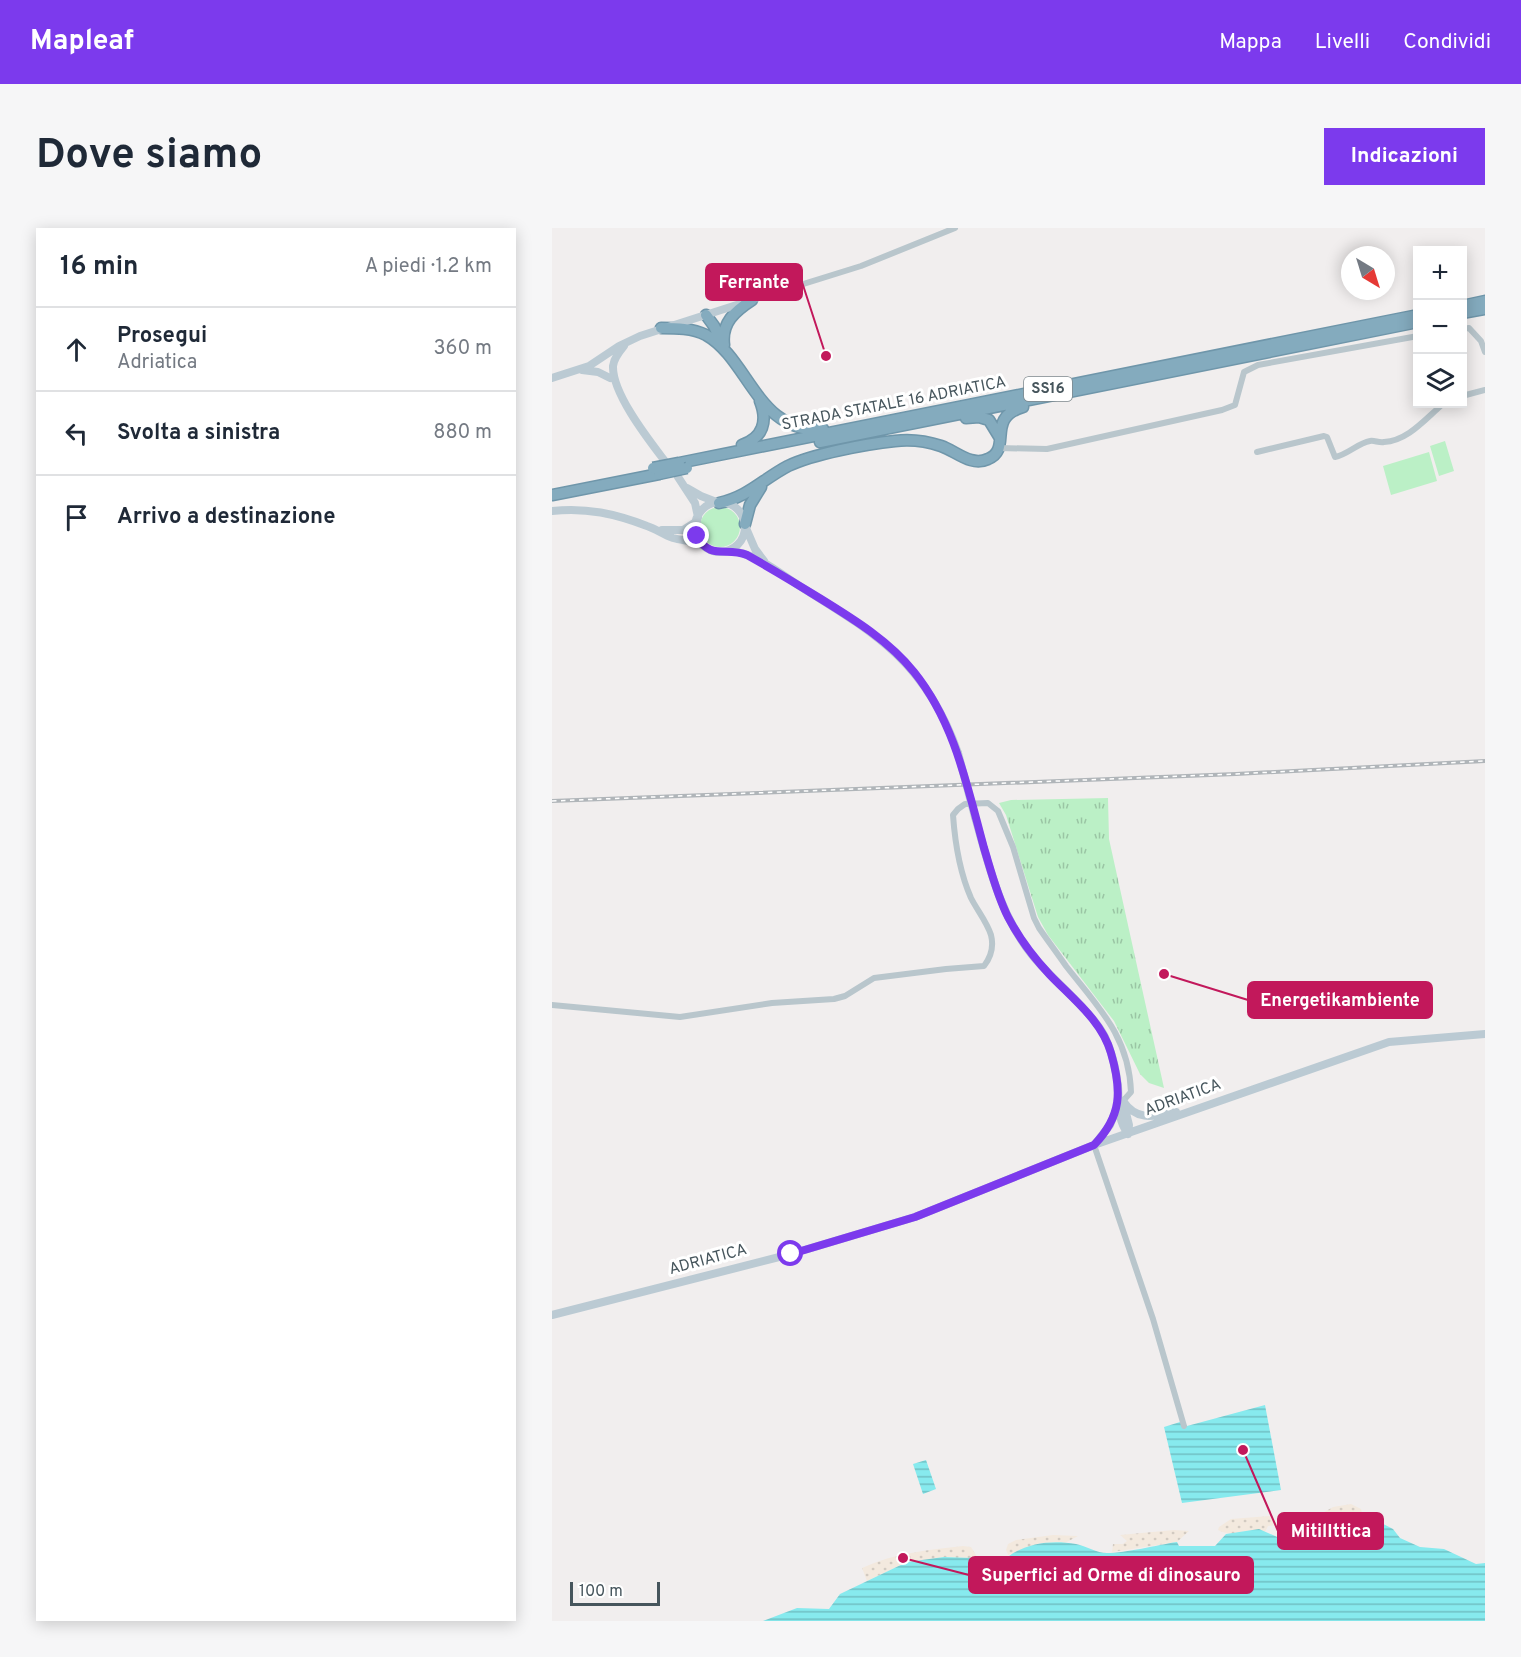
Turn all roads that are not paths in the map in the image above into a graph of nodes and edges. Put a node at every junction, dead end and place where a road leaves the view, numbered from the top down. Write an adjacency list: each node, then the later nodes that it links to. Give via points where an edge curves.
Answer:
1 (955, 228): 2 (street, via 877,260)
2 (752, 300): 7 (street); 15 (highway, via 728,321 723,334)
3 (1485, 301): 4 (highway)
4 (1467, 305)
5 (1485, 309): 6 (highway)
6 (1467, 312)
7 (706, 315): 10 (street); 13 (highway); 15 (highway, SS16)
8 (1413, 316): 27 (highway, STRADA STATALE 16 ADRIATICA / SS16)
9 (1413, 323): 23 (highway, STRADA STATALE 16 ADRIATICA / SS16)
10 (661, 328): 13 (highway, SS16, via 694,331); 14 (street)
11 (1467, 328): 16 (street, via 1481,341)
12 (1413, 337): 29 (street, via 1258,365 1244,372 1235,405 1222,410 1047,448)
13 (712, 339): 15 (highway, SS16)
14 (628, 341): 17 (street); 18 (street)
15 (725, 349): 25 (highway, SS16)
16 (1485, 352)
17 (604, 357): 18 (street); 19 (street); 21 (street, via 603,365)
18 (613, 368): 21 (street)
19 (575, 370): 20 (street); 21 (street, via 596,371)
20 (552, 378)
21 (613, 381): 32 (street)
22 (1485, 390): 24 (street)
23 (1075, 391): 28 (highway, STRADA STATALE 16 ADRIATICA / SS16); 29 (highway, SS16, via 1011,411 1003,420)
24 (1467, 395)
25 (759, 398): 27 (highway, SS16, via 782,419 805,429); 31 (highway, SS16, via 765,421 756,437 747,444)
26 (1438, 408): 30 (street, via 1396,440 1370,441 1335,458 1324,436)
27 (877, 423): 31 (highway, STRADA STATALE 16 ADRIATICA / SS16)
28 (897, 426): 29 (highway, SS16, via 979,417 991,422); 33 (highway, STRADA STATALE 16 ADRIATICA / SS16)
29 (999, 443): 36 (highway, via 995,455 976,461 931,443 897,441 805,459)
30 (1257, 452)
31 (703, 458): 33 (highway, STRADA STATALE 16 ADRIATICA / SS16)
32 (664, 460)
33 (683, 465): 34 (highway, STRADA STATALE 16 ADRIATICA / SS16, bridge)
34 (656, 471): 38 (highway, STRADA STATALE 16 ADRIATICA / SS16); 39 (highway, STRADA STATALE 16 ADRIATICA / SS16)
35 (678, 477): 37 (street)
36 (768, 478): 40 (highway, via 743,496); 43 (highway, via 752,501)
37 (686, 486): 40 (street); 42 (street, via 696,505)
38 (552, 488)
39 (552, 495)
40 (719, 503): 42 (street, via 707,507); 43 (street, via 737,509)
41 (552, 511): 44 (street, via 596,511)
42 (697, 519): 44 (street, via 685,530); 45 (street, via 697,534)
43 (745, 524): 46 (street, via 741,541); 47 (street, via 756,551)
44 (658, 530): 45 (street)
45 (704, 546): 46 (street, via 716,552)
46 (729, 550): 47 (street, via 744,553)
47 (771, 568): 51 (street, bridge, via 864,626 919,678 937,706 958,753 993,881 1007,915 1032,955 1102,1032 1111,1052)
48 (552, 1005): 50 (street, via 680,1017 772,1003 834,999 874,978 984,966 992,946 991,934 965,881 953,815 965,804 988,803 998,811 1013,847 1034,918 1110,1022)
49 (1485, 1034): 53 (street, ADRIATICA, via 1389,1042)
50 (1131, 1078): 51 (street); 52 (street, via 1131,1092)
51 (1118, 1087): 52 (street)
52 (1121, 1103): 53 (street, via 1148,1117); 54 (street); 55 (street)
53 (1204, 1107): 54 (street, ADRIATICA)
54 (1128, 1134): 55 (street, ADRIATICA)
55 (1094, 1145): 56 (street, ADRIATICA, via 915,1217 791,1254); 57 (street, via 1153,1319)
56 (552, 1315)
57 (1184, 1426)

